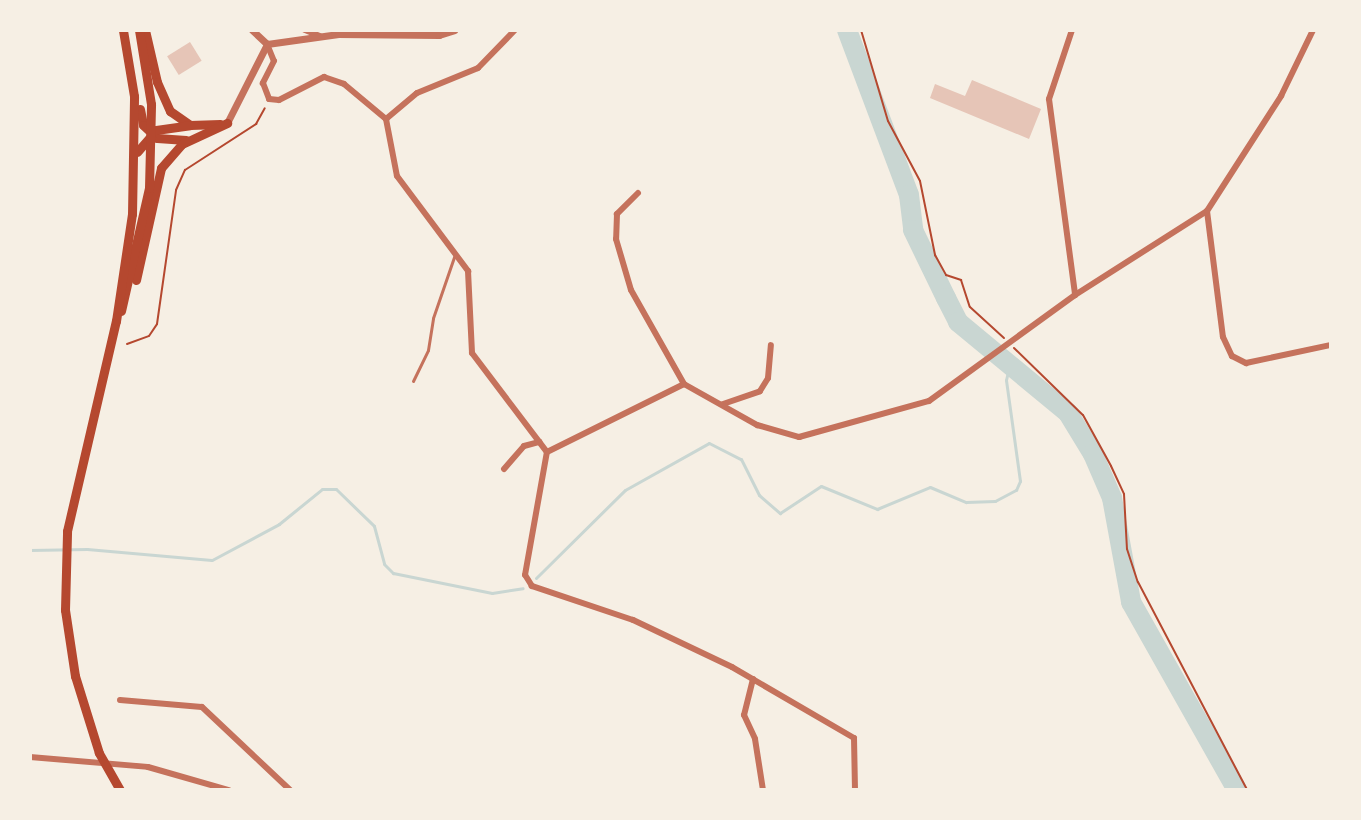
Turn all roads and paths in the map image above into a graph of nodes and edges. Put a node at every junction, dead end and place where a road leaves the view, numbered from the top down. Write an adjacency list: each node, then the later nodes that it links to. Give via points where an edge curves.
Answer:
1 (139, 30): 17 (main road)
2 (145, 30): 16 (main road, via 164,102)
3 (252, 30): 12 (street)
4 (305, 30): 11 (street)
5 (454, 30): 11 (street)
6 (515, 30): 14 (street, via 478,68 417,93)
7 (861, 30): 28 (path, via 888,121 920,181 935,255 946,275 961,280 970,307)
8 (1072, 30): 23 (street, via 1049,99)
9 (1313, 30): 21 (street, via 1281,96)
10 (123, 32): 17 (main road, via 135,62 141,119); 19 (main road, via 134,96)
11 (322, 37): 12 (street)
12 (267, 44): 13 (street, via 274,61 263,83); 15 (street)
13 (269, 99): 14 (street, via 279,100 324,77 344,84); 26 (path, via 256,124 185,170 176,190 157,324 149,336)
14 (386, 119): 22 (street, via 397,176)
15 (227, 123): 16 (main road); 18 (main road)
16 (190, 125): 17 (main road)
17 (151, 134): 18 (main road, via 166,141); 19 (main road); 24 (main road, via 149,188)
18 (190, 140): 24 (main road, via 161,168 146,251)
19 (135, 155): 25 (main road)
20 (638, 193): 31 (street, via 617,214 616,239 631,290)
21 (1207, 211): 23 (street); 29 (street, via 1223,337 1232,356 1246,363)
22 (456, 251): 30 (lane, via 428,350); 33 (street, via 470,281 472,353)
23 (1075, 295): 28 (street)
24 (128, 297): 25 (main road)
25 (116, 321): 39 (main road, via 67,531 65,610 75,676 99,753)
26 (127, 344)
27 (771, 345): 32 (street, via 768,378 760,391)
28 (1009, 345): 32 (street, via 929,401 799,437 757,425); 44 (path, via 1083,415 1111,466 1124,494 1127,549 1138,582)
29 (1331, 345)
30 (413, 381)
31 (684, 384): 32 (street); 34 (street)
32 (721, 405)
33 (539, 442): 34 (street); 35 (street, via 524,446)
34 (547, 452): 36 (street, via 525,575 532,586 633,620)
35 (504, 469)
36 (753, 679): 42 (street, via 744,715 755,739); 43 (street, via 854,738)
37 (120, 700): 41 (street, via 202,707)
38 (30, 757): 40 (street, via 148,767)
39 (120, 790)
40 (229, 790)
41 (290, 790)
42 (763, 790)
43 (855, 790)
44 (1247, 790)

